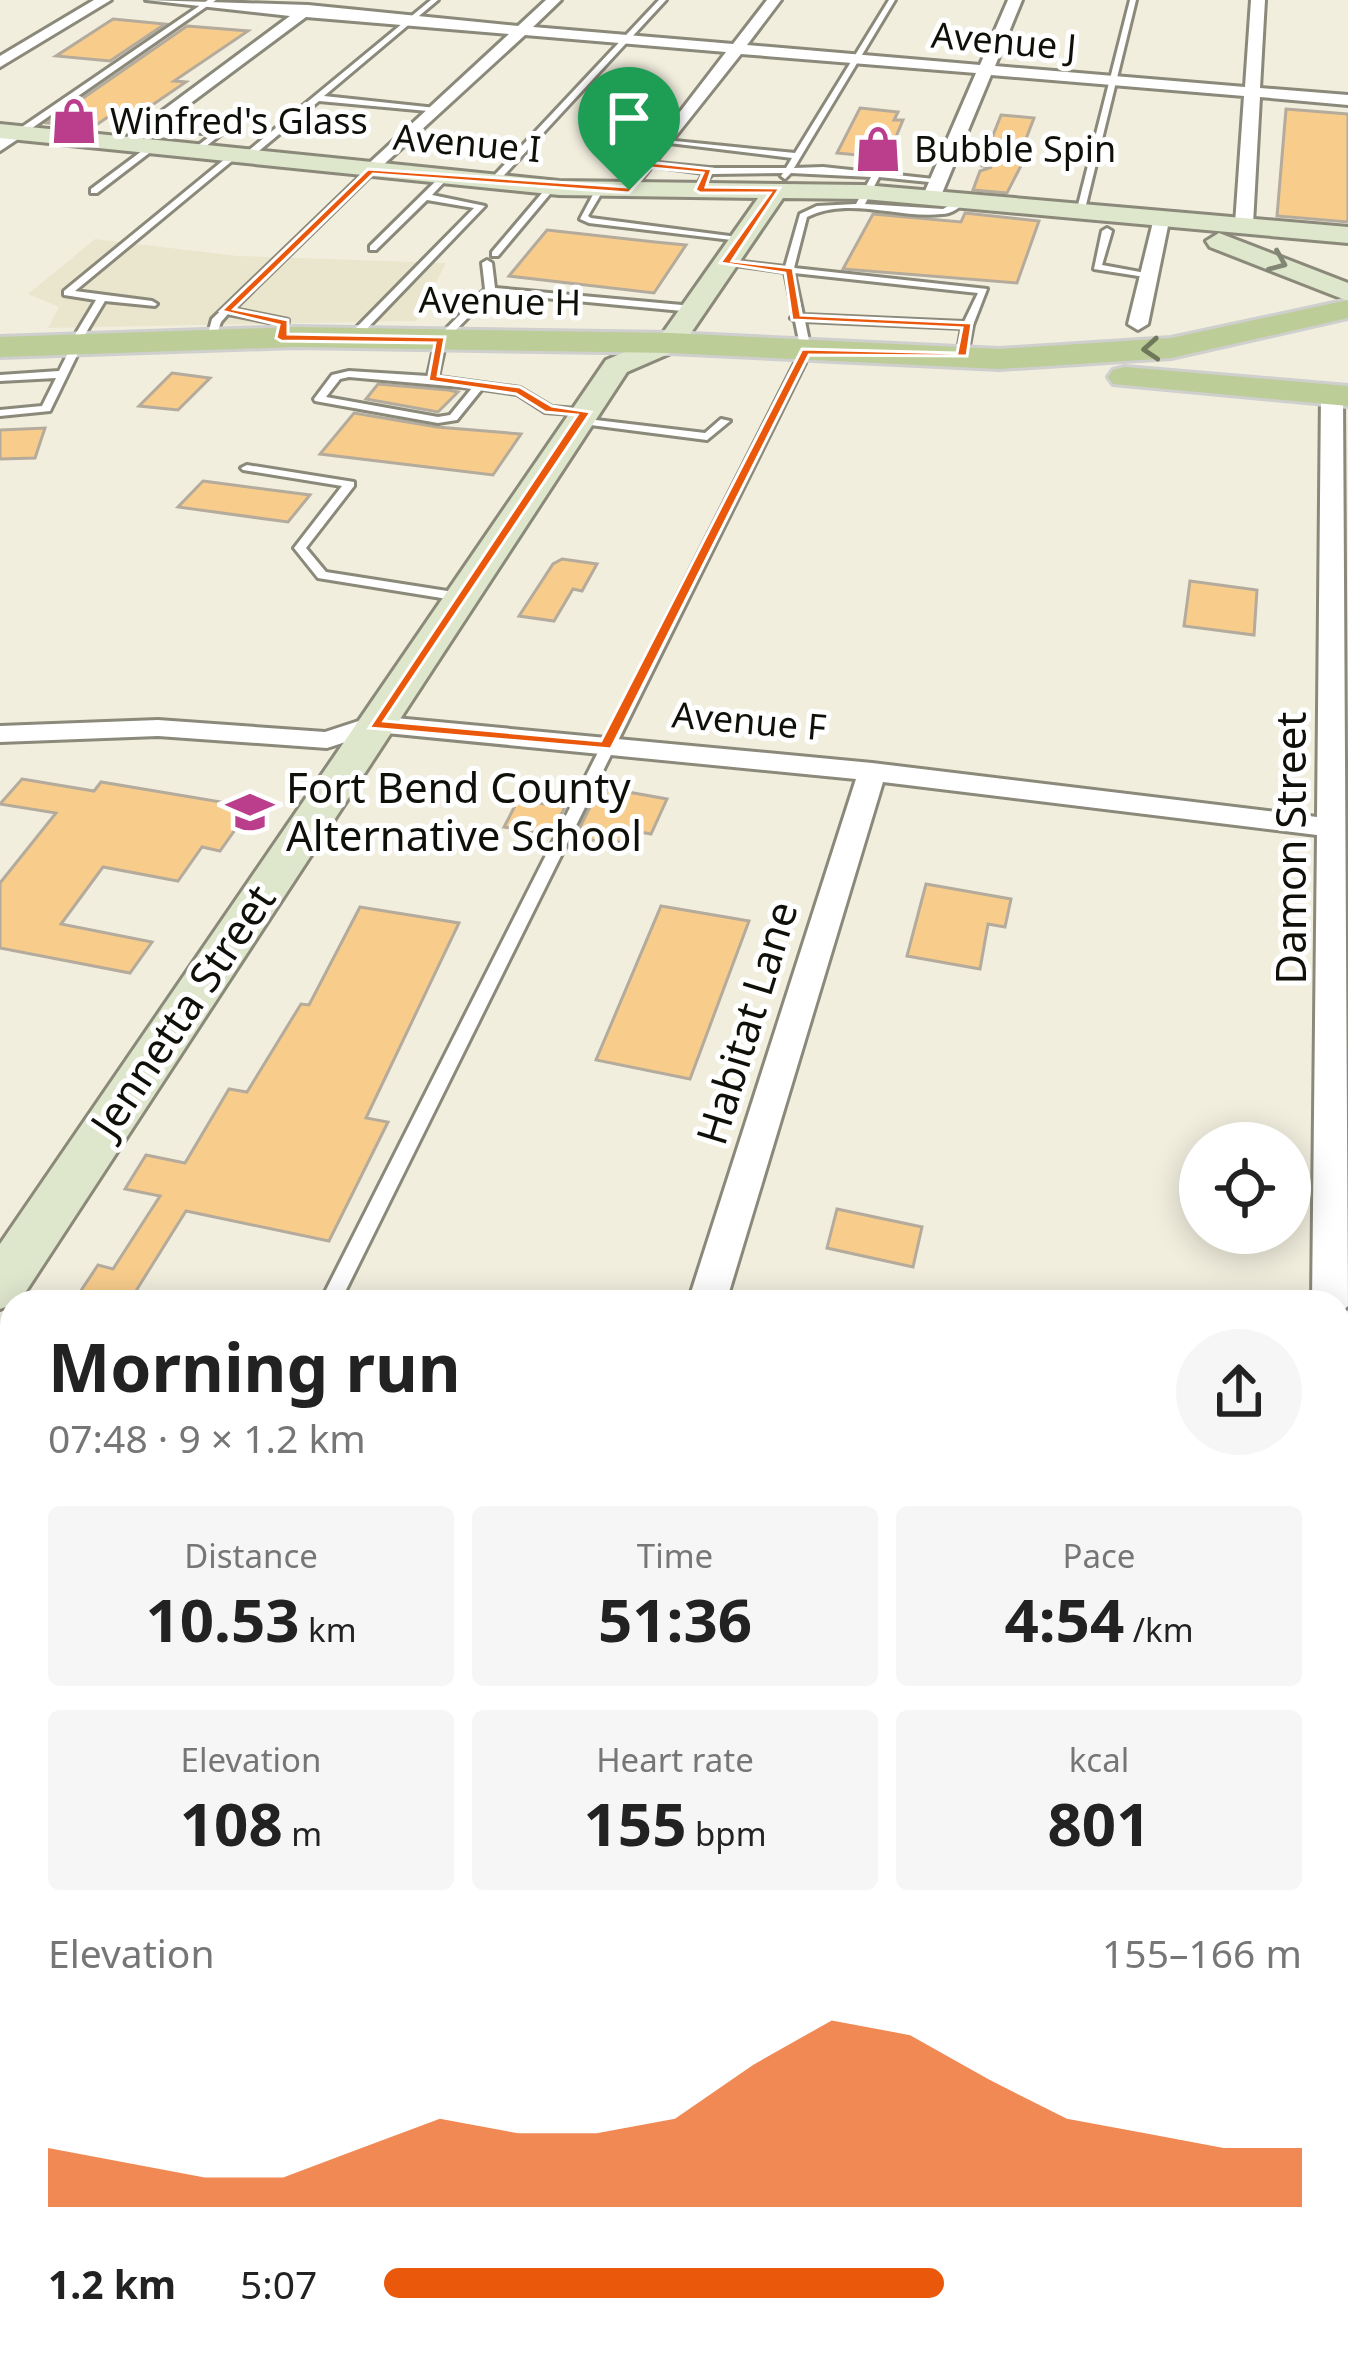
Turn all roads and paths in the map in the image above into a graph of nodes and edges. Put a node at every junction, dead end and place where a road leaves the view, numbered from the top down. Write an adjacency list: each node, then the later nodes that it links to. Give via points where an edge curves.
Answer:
1 (104, 0): 19 (street)
2 (153, 0): 12 (street, Avenue J)
3 (320, 0): 13 (street)
4 (436, 0): 14 (lane)
5 (554, 0): 15 (street)
6 (663, 0): 16 (lane)
7 (774, 0): 17 (street)
8 (892, 0): 18 (lane)
9 (1015, 0): 20 (street)
10 (1133, 0): 21 (lane)
11 (1258, 0): 22 (street)
12 (209, 2): 13 (street, Avenue J); 26 (lane)
13 (301, 14): 14 (street, Avenue J); 27 (street)
14 (408, 22): 15 (street, Avenue J); 23 (lane)
15 (520, 32): 16 (street, Avenue J); 25 (street)
16 (627, 39): 17 (street, Avenue J); 37 (lane)
17 (737, 49): 18 (street, Avenue J); 28 (street)
18 (860, 59): 20 (street, Avenue J); 30 (lane)
19 (0, 62)
20 (986, 70): 21 (street, Avenue J); 40 (street)
21 (1113, 80): 22 (street, Avenue J); 46 (lane)
22 (1253, 92): 24 (street, Avenue J); 47 (street)
23 (317, 98): 25 (lane); 31 (lane)
24 (1348, 100)
25 (436, 110): 36 (street)
26 (6, 136): 27 (main road, Avenue I)
27 (145, 139): 31 (main road, Avenue I); 42 (lane)
28 (665, 142): 29 (lane); 34 (street)
29 (681, 155): 33 (lane); 33 (lane); 34 (lane)
30 (799, 156): 35 (lane); 35 (lane)
31 (239, 157): 36 (main road, Avenue I); 58 (lane, via 68,293)
32 (752, 160): 33 (lane); 33 (lane); 35 (lane); 35 (lane)
33 (711, 162): 35 (main road, Avenue I); 41 (main road, Avenue I)
34 (648, 165): 41 (street)
35 (773, 168): 43 (main road, Avenue I); 51 (main road)
36 (371, 171): 38 (main road, Avenue I); 63 (lane)
37 (492, 183): 38 (main road, Avenue I); 39 (main road, Avenue I)
38 (434, 187): 52 (lane); 65 (lane, via 481,206)
39 (551, 188): 41 (main road, Avenue I); 56 (lane, via 491,259)
40 (935, 189): 43 (main road, Avenue I); 44 (main road, Avenue I)
41 (615, 190): 51 (main road, via 723,215); 51 (lane, via 584,217)
42 (94, 191)
43 (866, 191): 44 (lane, via 945,212); 54 (lane, via 803,215)
44 (963, 201): 45 (main road, Avenue I)
45 (1000, 205): 46 (main road, Avenue I); 48 (main road, Avenue I)
46 (1081, 209): 47 (main road, Avenue I)
47 (1244, 224): 48 (main road); 50 (main road, Avenue I)
48 (1159, 226): 55 (street); 57 (main road, Avenue I, one-way to 57, via 1265,256)
49 (1107, 231): 55 (lane, via 1097,267)
50 (1348, 235)
51 (742, 236): 53 (main road)
52 (373, 248)
53 (725, 263): 54 (lane); 64 (main road)
54 (790, 270): 61 (lane); 67 (lane, via 984,291)
55 (1148, 276): 62 (street)
56 (490, 290): 64 (lane); 66 (lane)
57 (1348, 292)
58 (103, 298): 59 (lane); 70 (lane)
59 (152, 304)
60 (1348, 309): 71 (main road, Avenue H, one-way to 71, via 1172,348)
61 (796, 318): 67 (lane); 69 (lane)
62 (1138, 324)
63 (218, 325): 65 (main road, Avenue H, via 281,338); 70 (main road, Avenue H)
64 (682, 326): 66 (main road, Avenue H); 69 (main road, Avenue H); 77 (main road, Jennetta Street, via 616,367)
65 (352, 338): 66 (main road, Avenue H)
66 (441, 339): 73 (lane)
67 (965, 341): 69 (main road, Avenue H); 71 (main road, Avenue H)
68 (0, 347): 70 (main road, Avenue H)
69 (806, 351): 83 (lane)
70 (72, 353): 72 (lane); 76 (lane, via 41,412)
71 (999, 359): 75 (main road, Avenue H)
72 (0, 379)
73 (432, 379): 74 (lane); 74 (lane, via 349,374 336,377 320,399 438,420 453,418)
74 (479, 386): 77 (lane, via 520,391 549,410)
75 (1340, 395): 85 (street, Damon Street)
76 (0, 413)
77 (582, 417): 78 (lane, via 707,437); 80 (main road, Jennetta Street)
78 (725, 421)
79 (247, 468): 80 (lane, via 350,484 300,548 322,575)
80 (460, 597): 81 (main road, Jennetta Street)
81 (374, 724): 82 (street, Avenue F, via 327,740 158,728); 83 (street, Avenue F); 86 (main road, Jennetta Street)
82 (0, 734)
83 (606, 746): 84 (street, Avenue F); 87 (lane)
84 (872, 772): 85 (street, Avenue F); 88 (street, Habitat Lane)
85 (1340, 829): 89 (street, Damon Street)
86 (0, 1287)
87 (336, 1290)
88 (711, 1290)
89 (1331, 1290)

